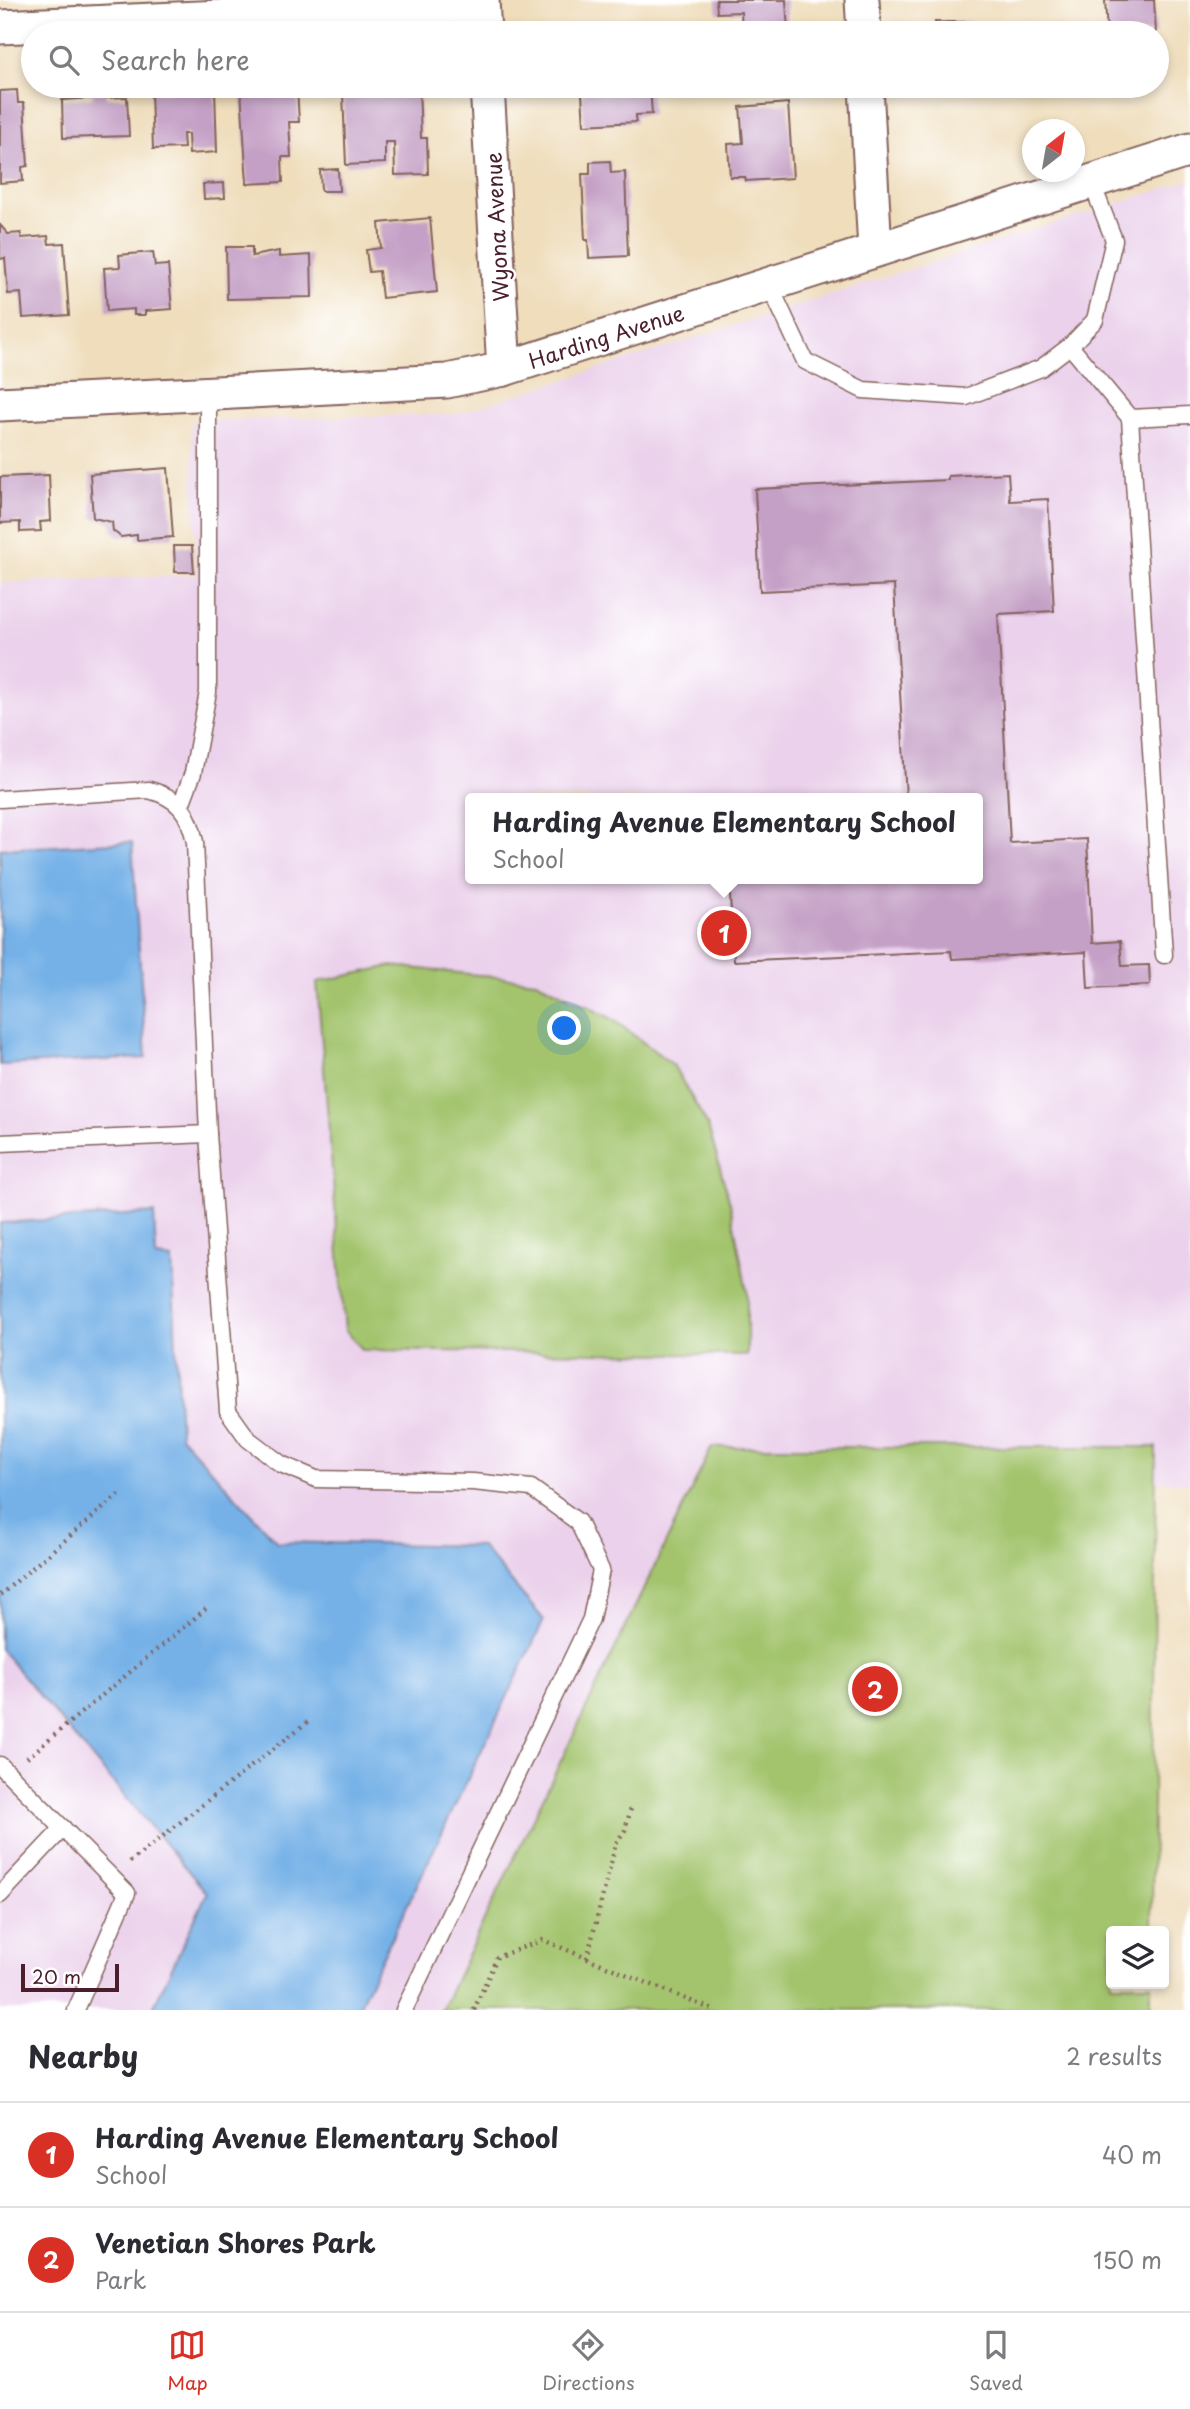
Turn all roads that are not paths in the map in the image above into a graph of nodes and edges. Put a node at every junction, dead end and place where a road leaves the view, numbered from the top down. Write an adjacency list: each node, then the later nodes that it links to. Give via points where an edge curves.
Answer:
1 (862, 0): 4 (street)
2 (483, 13): 3 (street)
3 (207, 21)
4 (863, 21)
5 (21, 26): 6 (street)
6 (0, 27)
7 (488, 98): 14 (street, Wyona Avenue)
8 (867, 98): 11 (street)
9 (1190, 150): 10 (street, Harding Avenue)
10 (1091, 181): 11 (street, Harding Avenue); 13 (lane, via 1114,240 1095,320)
11 (875, 250): 12 (street, Harding Avenue)
12 (768, 284): 13 (lane, via 805,361 863,390 966,397 1041,368); 14 (street, Harding Avenue)
13 (1070, 346): 18 (lane)
14 (504, 369): 15 (street, Harding Avenue, via 447,381)
15 (208, 394): 16 (street, Harding Avenue); 20 (lane, via 208,681 194,773)
16 (0, 404)
17 (1190, 415): 18 (lane)
18 (1130, 418): 21 (lane)
19 (0, 799): 20 (lane, via 149,790)
20 (181, 805): 22 (lane, via 191,821 195,842)
21 (1164, 955)
22 (208, 1134): 23 (lane); 28 (lane, via 228,1411 248,1439 281,1464 316,1479 473,1482 531,1488 578,1522 601,1570 591,1619)
23 (0, 1143)
24 (4, 1769): 25 (lane)
25 (63, 1828): 26 (lane); 27 (lane, via 127,1894)
26 (0, 1895)
27 (76, 2010)
28 (404, 2010)

